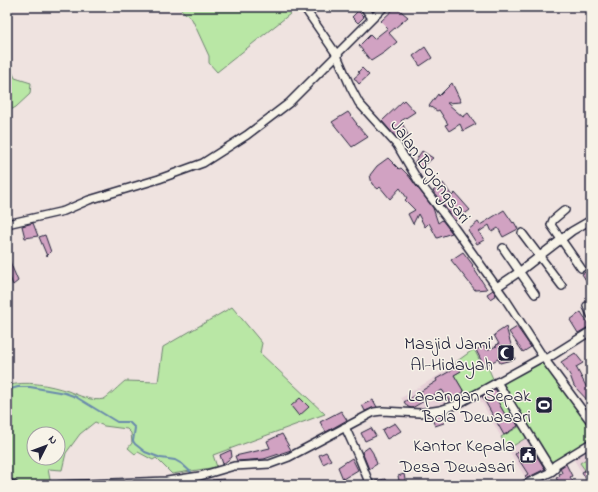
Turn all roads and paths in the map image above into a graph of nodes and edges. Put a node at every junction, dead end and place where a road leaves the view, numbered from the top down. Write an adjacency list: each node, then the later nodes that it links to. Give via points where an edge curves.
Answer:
1 (304, 7): 5 (street, Jalan Bojongsari)
2 (364, 7): 4 (street)
3 (384, 7): 4 (street)
4 (372, 18): 5 (street)
5 (337, 55): 8 (street, via 289,103 207,161 89,200 54,215); 16 (street, Jalan Bojongsari, via 359,103 397,146)
6 (565, 210): 10 (street, via 551,224)
7 (591, 220): 10 (street)
8 (7, 224)
9 (522, 232): 12 (street)
10 (561, 239): 12 (street); 13 (street)
11 (503, 248): 14 (street)
12 (540, 256): 14 (street); 15 (street)
13 (581, 268)
14 (519, 272): 16 (street); 17 (street)
15 (562, 286)
16 (496, 288): 21 (street, Jalan Bojongsari)
17 (535, 294)
18 (587, 306): 19 (street)
19 (591, 315)
20 (591, 331): 21 (street)
21 (544, 358): 22 (street); 23 (street, Jalan Bojongsari)
22 (497, 382): 24 (street, via 460,403 440,410 378,411); 26 (street)
23 (591, 422)
24 (345, 427): 29 (street, via 279,462 230,466 197,476 167,481); 30 (street)
25 (591, 444): 26 (street, via 555,465)
26 (552, 471): 31 (street)
27 (7, 483): 28 (street)
28 (14, 485)
29 (60, 485)
30 (370, 485)
31 (524, 485)

